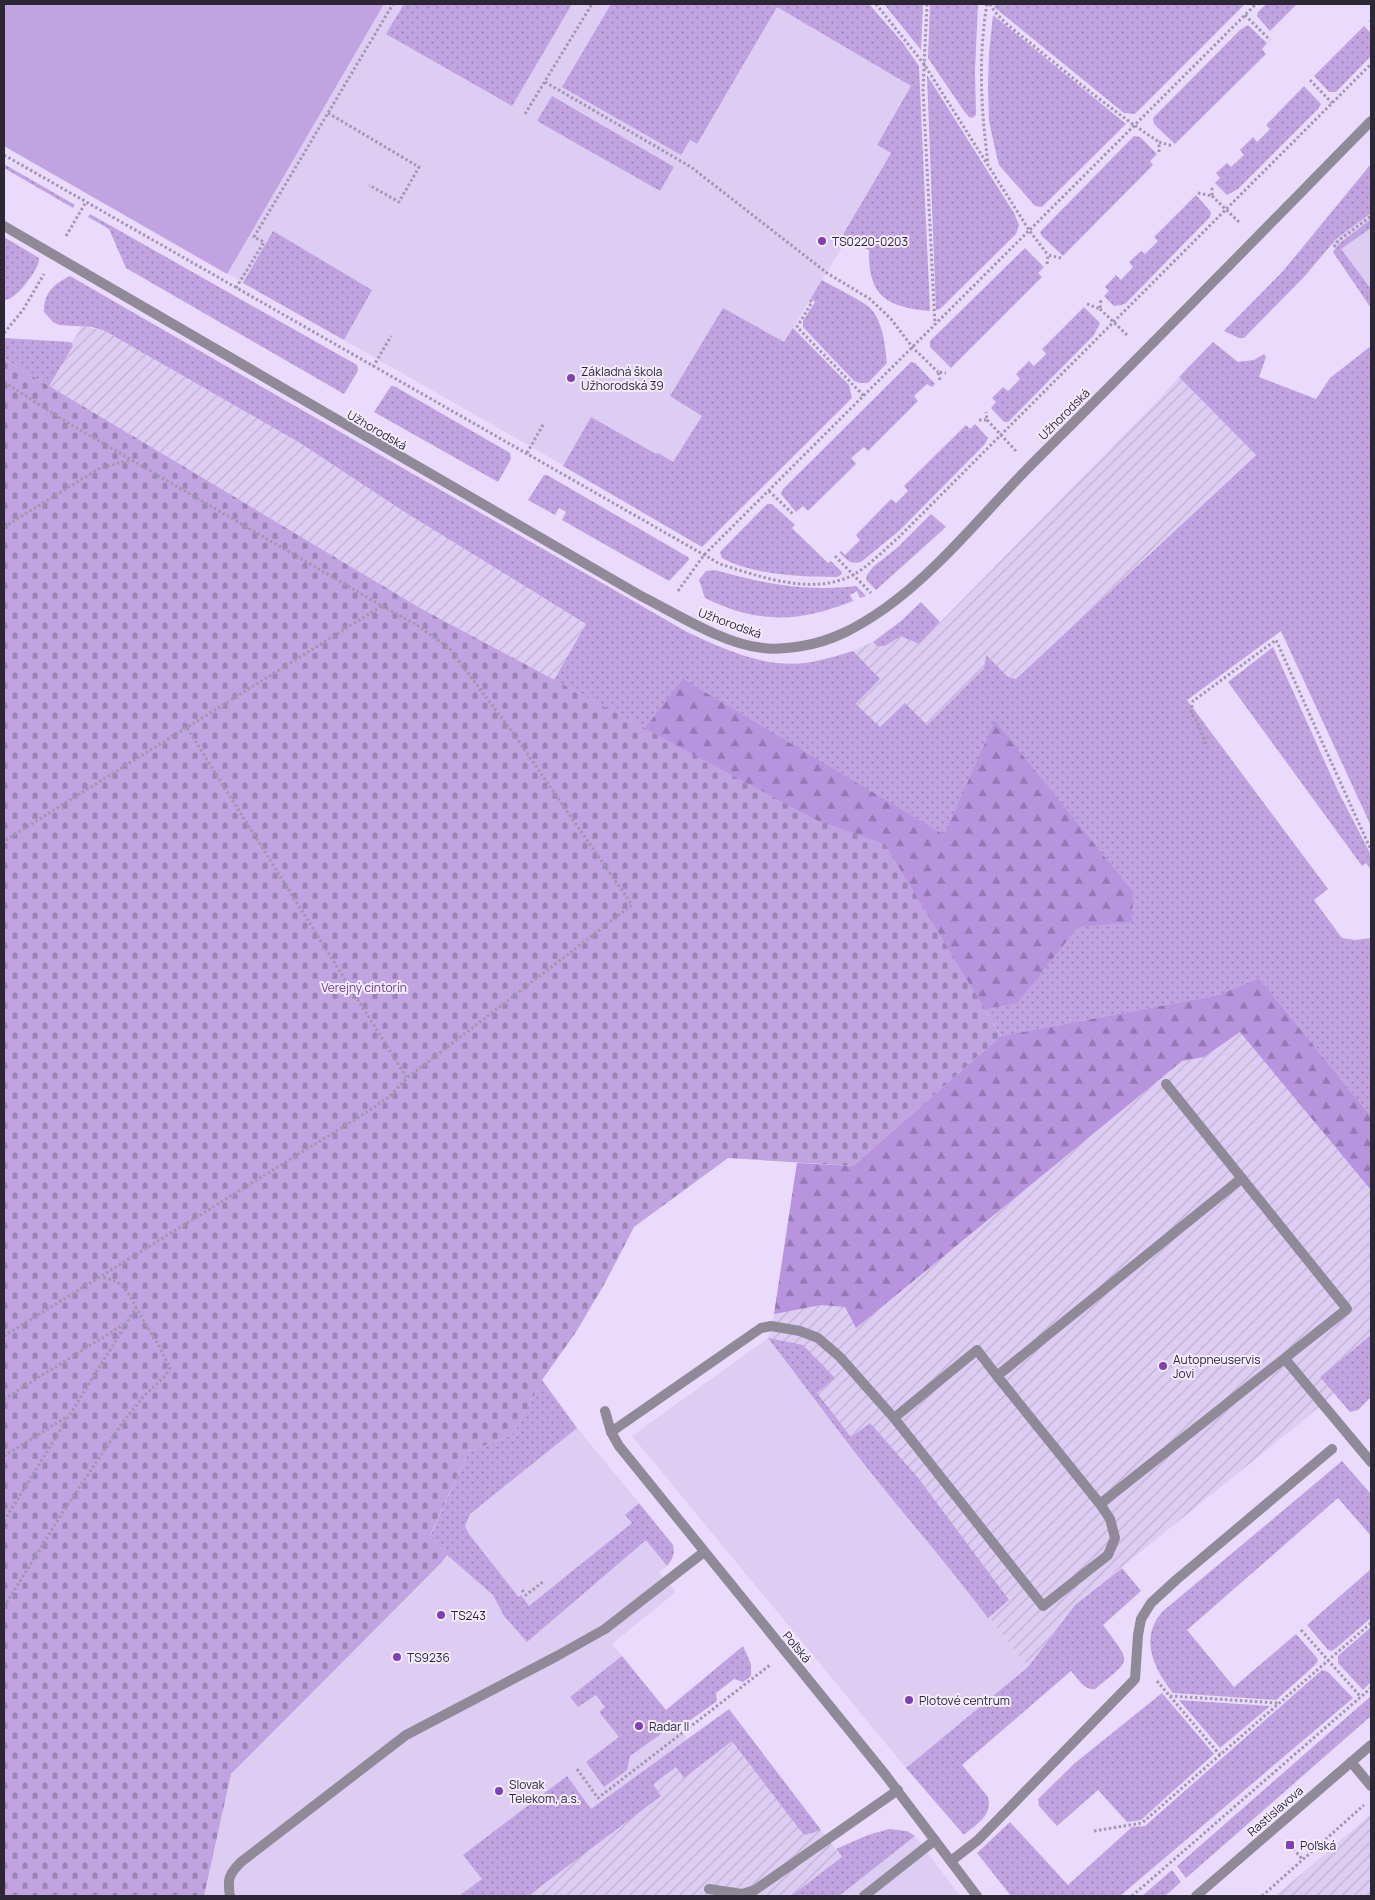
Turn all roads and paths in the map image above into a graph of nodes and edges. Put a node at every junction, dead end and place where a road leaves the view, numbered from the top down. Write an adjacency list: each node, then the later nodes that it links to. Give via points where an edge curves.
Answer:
1 (393, 4): 14 (path)
2 (592, 4): 12 (path)
3 (876, 4): 9 (path)
4 (927, 4): 9 (path)
5 (988, 4): 17 (path, via 1094,96); 22 (path, via 980,74)
6 (1256, 4): 7 (path)
7 (1245, 15): 8 (path); 17 (path)
8 (1270, 40)
9 (924, 64): 22 (path); 41 (path)
10 (1371, 64): 13 (path)
11 (1310, 80): 13 (path)
12 (545, 82): 15 (path); 43 (path, via 691,167 827,273 870,299 891,318)
13 (1332, 103): 27 (path)
14 (328, 113): 23 (path, via 419,166 398,202); 35 (path, via 254,237 264,242)
15 (525, 114)
16 (1371, 121): 65 (street, Užhorodská, via 938,561 884,609 843,635 803,646 764,648 702,628)
17 (1133, 125): 18 (path); 30 (path)
18 (1159, 142): 19 (path); 20 (path)
19 (1173, 146)
20 (1159, 152)
21 (4, 155): 35 (path)
22 (988, 166): 30 (path)
23 (370, 185)
24 (1212, 187): 26 (path)
25 (1198, 193): 26 (path)
26 (1212, 196): 27 (path)
27 (1226, 209): 40 (path)
28 (1371, 216): 31 (path)
29 (4, 226): 65 (street, Užhorodská)
30 (1029, 230): 32 (path); 41 (path)
31 (1334, 247)
32 (1048, 254): 33 (path); 34 (path)
33 (1060, 258)
34 (1047, 264)
35 (236, 288): 44 (path)
36 (1101, 299): 39 (path)
37 (810, 300): 49 (path, via 812,302 797,327)
38 (1087, 304): 39 (path)
39 (1100, 309): 40 (path)
40 (1113, 321): 54 (path)
41 (935, 326): 43 (path)
42 (391, 336): 44 (path)
43 (913, 348): 45 (path); 49 (path)
44 (373, 367): 55 (path)
45 (938, 372): 46 (path); 47 (path)
46 (946, 373)
47 (940, 380)
48 (4, 382): 56 (path)
49 (864, 396): 57 (path)
50 (986, 412): 52 (path)
51 (979, 420): 52 (path)
52 (987, 420): 54 (path)
53 (544, 423): 55 (path)
54 (1002, 436): 62 (path, via 898,538)
55 (527, 453): 60 (path)
56 (130, 460): 59 (path, via 100,468); 64 (path)
57 (768, 491): 58 (path); 60 (path)
58 (794, 515)
59 (4, 527)
60 (704, 555): 62 (path, via 720,564 790,583 825,584); 65 (path)
61 (835, 556): 62 (path)
62 (854, 574): 63 (path)
63 (871, 592)
64 (382, 606): 66 (path); 70 (path, via 417,625 450,649 519,741 632,905)
65 (665, 608)
66 (188, 728): 68 (path); 70 (path)
67 (1206, 744): 69 (path, via 1191,712 1193,701 1276,640)
68 (4, 841)
69 (1371, 850)
70 (407, 1078): 73 (path, via 390,1096 367,1112)
71 (1166, 1084): 72 (street)
72 (1242, 1178): 77 (street, via 1347,1309); 78 (street)
73 (101, 1277): 74 (path, via 116,1280); 76 (path)
74 (136, 1308): 75 (path); 92 (path, via 170,1368 124,1422)
75 (129, 1321): 79 (path); 81 (path)
76 (4, 1336)
77 (1285, 1359): 86 (street); 87 (street)
78 (997, 1376): 82 (street, via 977,1350); 87 (street)
79 (4, 1399)
80 (605, 1411): 83 (street, Poľská)
81 (70, 1414): 85 (path); 88 (path)
82 (894, 1418): 83 (street, via 840,1357 818,1338 771,1326 762,1328); 87 (street, via 1043,1606 1108,1555 1114,1538 1110,1519)
83 (611, 1432): 89 (street, Poľská)
84 (1332, 1449): 96 (street, via 1151,1603 1141,1619)
85 (4, 1456)
86 (1371, 1462)
87 (1100, 1504)
88 (4, 1521)
89 (704, 1552): 95 (street, Poľská); 115 (street, via 605,1629 406,1735 241,1862 232,1871 228,1882)
90 (544, 1581): 91 (path, via 526,1595)
91 (522, 1590)
92 (4, 1607)
93 (1371, 1623): 97 (path)
94 (1301, 1630): 97 (path)
95 (786, 1652): 105 (path, via 598,1798); 107 (street, Poľská)
96 (1137, 1658): 99 (path); 113 (street, via 1135,1680 978,1840)
97 (1328, 1660): 100 (path); 101 (path)
98 (1371, 1688): 100 (path)
99 (1170, 1696): 101 (path); 103 (path)
100 (1361, 1697): 118 (path)
101 (1279, 1703): 103 (path)
102 (1371, 1745): 104 (street, Rastislavova)
103 (1220, 1755): 109 (path, via 1142,1823)
104 (1351, 1762): 106 (street); 119 (street, Rastislavova)
105 (576, 1769)
106 (1371, 1786)
107 (898, 1790): 110 (street, Poľská); 114 (street, via 755,1890 742,1894)
108 (1371, 1799): 112 (path)
109 (1094, 1831)
110 (935, 1840): 113 (street, Poľská); 116 (street)
111 (1290, 1845): 112 (path)
112 (1303, 1860): 120 (path)
113 (951, 1861): 117 (street, Poľská)
114 (709, 1889)
115 (230, 1896)
116 (864, 1896)
117 (976, 1896)
118 (1132, 1896)
119 (1196, 1896)
120 (1262, 1896)

